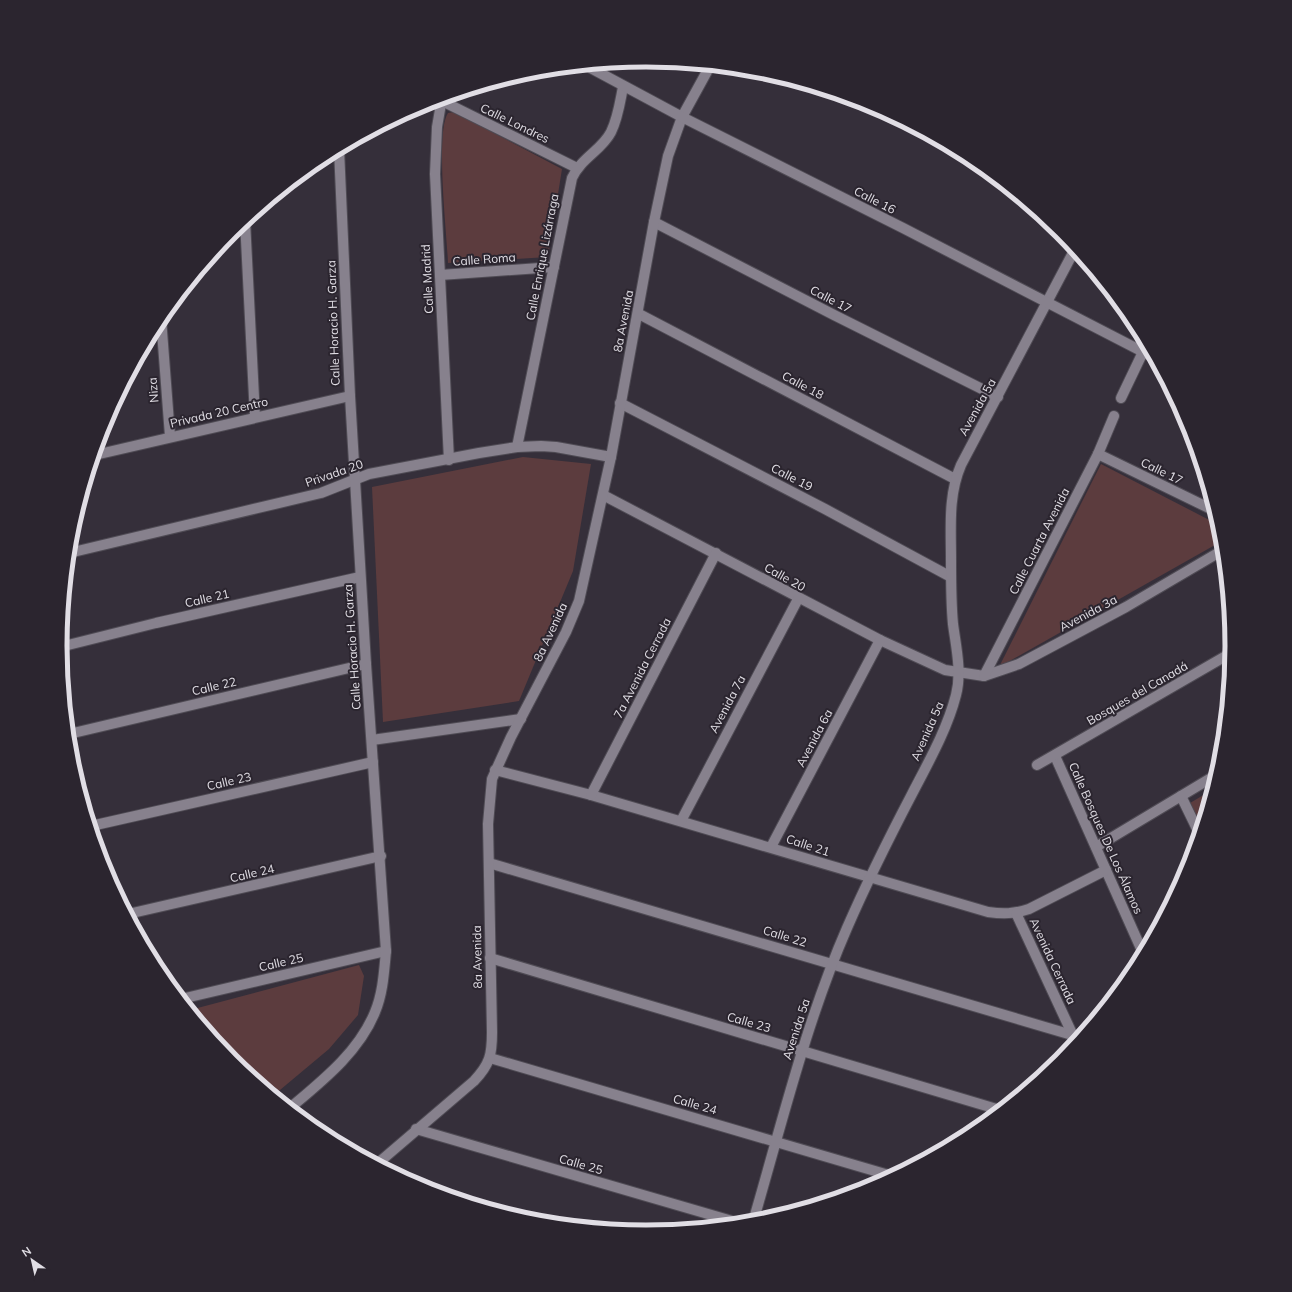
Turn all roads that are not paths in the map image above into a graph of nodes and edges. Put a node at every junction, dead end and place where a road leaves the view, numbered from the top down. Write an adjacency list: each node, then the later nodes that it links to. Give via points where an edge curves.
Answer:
1 (594, 69): 3 (street, Calle 16)
2 (708, 70): 6 (street, 8a Avenida)
3 (623, 87): 6 (street, Calle 16); 8 (street, Calle Enrique Lizárraga, via 611,132)
4 (447, 103): 8 (street, Calle Londres)
5 (441, 105): 13 (street, Calle Madrid, via 437,127 435,174)
6 (682, 117): 9 (street, 8a Avenida, via 668,156); 14 (street, Calle 16)
7 (339, 156): 18 (street, Calle Horacio H. Garza)
8 (577, 168): 12 (street, Calle Enrique Lizárraga, via 567,194)
9 (654, 222): 15 (street, 8a Avenida); 19 (street, Calle 17)
10 (245, 229): 23 (street)
11 (1072, 255): 14 (street, Avenida 5a)
12 (554, 267): 13 (street, Calle Roma); 25 (street, Calle Enrique Lizárraga)
13 (440, 275): 29 (street, Calle Madrid)
14 (1047, 302): 17 (street, Calle 16); 19 (street, Avenida 5a)
15 (639, 314): 21 (street, 8a Avenida); 31 (street, Calle 18)
16 (162, 329): 24 (street, Niza)
17 (1143, 352): 20 (street)
18 (350, 396): 23 (street, Privada 20 Centro); 30 (street, Calle Horacio H. Garza)
19 (998, 396): 31 (street, Avenida 5a, via 960,465)
20 (1121, 398)
21 (620, 403): 28 (street, 8a Avenida); 37 (street, Calle 19)
22 (1114, 416): 27 (street, Calle Cuarta Avenida)
23 (255, 417): 24 (street, Privada 20 Centro)
24 (170, 436): 26 (street, Privada 20 Centro)
25 (517, 447): 28 (street, Privada 20, via 556,447); 29 (street, Privada 20)
26 (100, 454)
27 (1098, 454): 33 (street, Calle 17); 45 (street, Calle Cuarta Avenida)
28 (611, 457): 32 (street, 8a Avenida)
29 (448, 460): 30 (street, Privada 20)
30 (355, 479): 34 (street, Privada 20, via 321,493); 38 (street, Calle Horacio H. Garza)
31 (955, 479): 37 (street, Avenida 5a, via 952,496)
32 (603, 495): 35 (street, Calle 20); 46 (street, 8a Avenida, via 578,602 566,632)
33 (1208, 507)
34 (75, 552)
35 (716, 553): 39 (street, Calle 20); 54 (street, 7a Avenida Cerrada)
36 (1217, 553): 45 (street, Avenida 3a, via 1126,607 1020,664)
37 (951, 576): 44 (street, Avenida 5a)
38 (360, 577): 41 (street, Calle 21); 43 (street, Calle Horacio H. Garza)
39 (798, 599): 40 (street, Calle 20); 56 (street, Avenida 7a)
40 (880, 640): 44 (street, Calle 20, via 945,670); 59 (street, Avenida 6a)
41 (67, 645)
42 (1225, 657): 49 (street, Bosques del Canadá)
43 (366, 664): 47 (street, Calle 22); 48 (street, Calle Horacio H. Garza)
44 (959, 672): 45 (street, Avenida 3a); 64 (street, Avenida 5a, via 957,693 950,714)
45 (984, 676)
46 (521, 719): 48 (street); 52 (street, 8a Avenida)
47 (74, 733)
48 (372, 740): 50 (street, Calle Horacio H. Garza)
49 (1055, 756): 51 (street, Bosques del Canadá); 60 (street, Calle Bosques De Los Álamos)
50 (373, 762): 57 (street, Calle 23); 61 (street, Calle Horacio H. Garza)
51 (1037, 766)
52 (495, 770): 54 (street, Calle 21); 62 (street, 8a Avenida, via 489,791)
53 (1209, 779): 55 (street)
54 (591, 794): 56 (street, Calle 21)
55 (1181, 796): 58 (street); 60 (street)
56 (681, 822): 59 (street, Calle 21)
57 (96, 825)
58 (1196, 826)
59 (771, 847): 64 (street, Calle 21)
60 (1096, 847): 63 (street, Calle Bosques De Los Álamos)
61 (381, 856): 65 (street, Calle 24); 68 (street, Calle Horacio H. Garza)
62 (489, 863): 69 (street, 8a Avenida); 70 (street, Calle 22)
63 (1106, 870): 66 (street, Calle 21); 67 (street, Calle Bosques De Los Álamos)
64 (869, 878): 66 (street, Calle 21, via 988,912); 70 (street, Avenida 5a)
65 (133, 913)
66 (1016, 913): 72 (street, Avenida Cerrada)
67 (1140, 946)
68 (386, 951): 71 (street, Calle 25); 76 (street, Calle Horacio H. Garza, via 383,984 375,1012 363,1035 344,1059)
69 (490, 958): 74 (street, Calle 23); 75 (street, 8a Avenida)
70 (832, 964): 73 (street, Calle 22); 74 (street, Avenida 5a)
71 (187, 998)
72 (1073, 1036)
73 (1072, 1037)
74 (802, 1051): 77 (street, Calle 23); 79 (street, Avenida 5a)
75 (490, 1058): 78 (street, 8a Avenida, via 474,1081); 79 (street, Calle 24)
76 (294, 1105)
77 (994, 1108)
78 (416, 1129): 80 (street, 8a Avenida); 83 (street, Calle 25)
79 (777, 1141): 81 (street, Calle 24); 82 (street, Avenida 5a)
80 (381, 1160)
81 (884, 1174)
82 (755, 1215)
83 (726, 1219)

